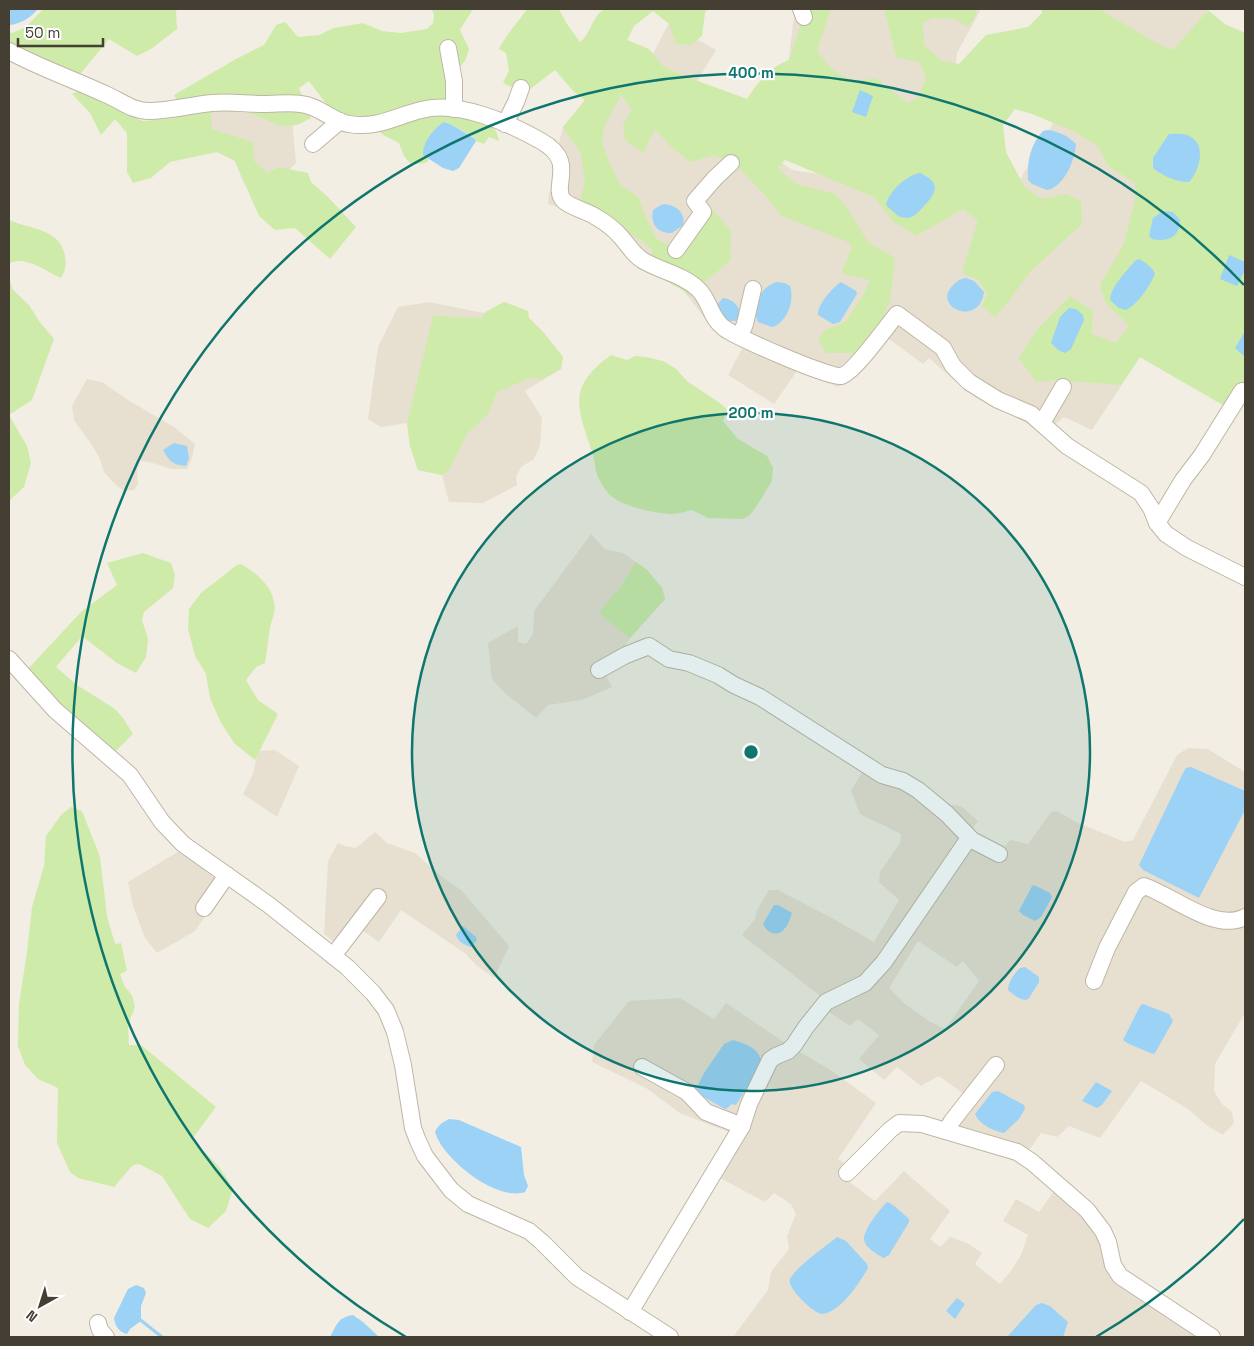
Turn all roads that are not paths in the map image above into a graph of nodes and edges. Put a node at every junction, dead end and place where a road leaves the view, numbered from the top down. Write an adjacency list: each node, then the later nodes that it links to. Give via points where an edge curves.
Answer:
1 (448, 48): 4 (street, via 454,81)
2 (9, 51): 5 (street, via 120,102 148,111 214,102 290,102 312,106)
3 (521, 88): 6 (street)
4 (454, 109): 5 (street, via 419,110 378,124); 6 (street)
5 (340, 121): 7 (street)
6 (505, 124): 11 (street, via 553,150 561,166 560,194 564,201 608,225 640,258 686,280 700,291 716,320)
7 (313, 144)
8 (731, 163): 9 (street, via 696,201 703,212)
9 (676, 250)
10 (753, 289): 11 (street)
11 (740, 336): 14 (street, via 814,369 842,376 853,369 897,314 943,348 953,366 969,382)
12 (1063, 387): 14 (street)
13 (1242, 391): 15 (street)
14 (1042, 423): 15 (street, via 1068,446 1141,493)
15 (1157, 524): 16 (street, via 1175,541)
16 (1245, 577)
17 (9, 659): 21 (street, via 50,705 130,775 171,832)
18 (599, 670): 19 (street, via 650,646 669,658 718,675 760,696 882,775 903,781 918,790)
19 (969, 838): 20 (street); 29 (street, via 884,962 865,984 826,1002 794,1045 770,1060)
20 (999, 854)
21 (227, 875): 23 (street); 25 (street)
22 (378, 897): 25 (street)
23 (204, 908)
24 (1245, 917): 26 (street, via 1231,921 1211,918 1144,886 1136,892 1106,948)
25 (333, 956): 32 (street, via 362,980 386,1010 396,1032 413,1128 425,1156 451,1190 468,1204 530,1231 577,1277)
26 (1094, 981)
27 (996, 1065): 30 (street)
28 (642, 1067): 29 (street, via 687,1092 706,1112)
29 (742, 1126): 32 (street)
30 (946, 1130): 31 (street, via 899,1123); 34 (street, via 1017,1152 1032,1162 1096,1221 1108,1242 1113,1265 1120,1276)
31 (847, 1173)
32 (630, 1312): 33 (street)
33 (670, 1337)
34 (1212, 1337)

